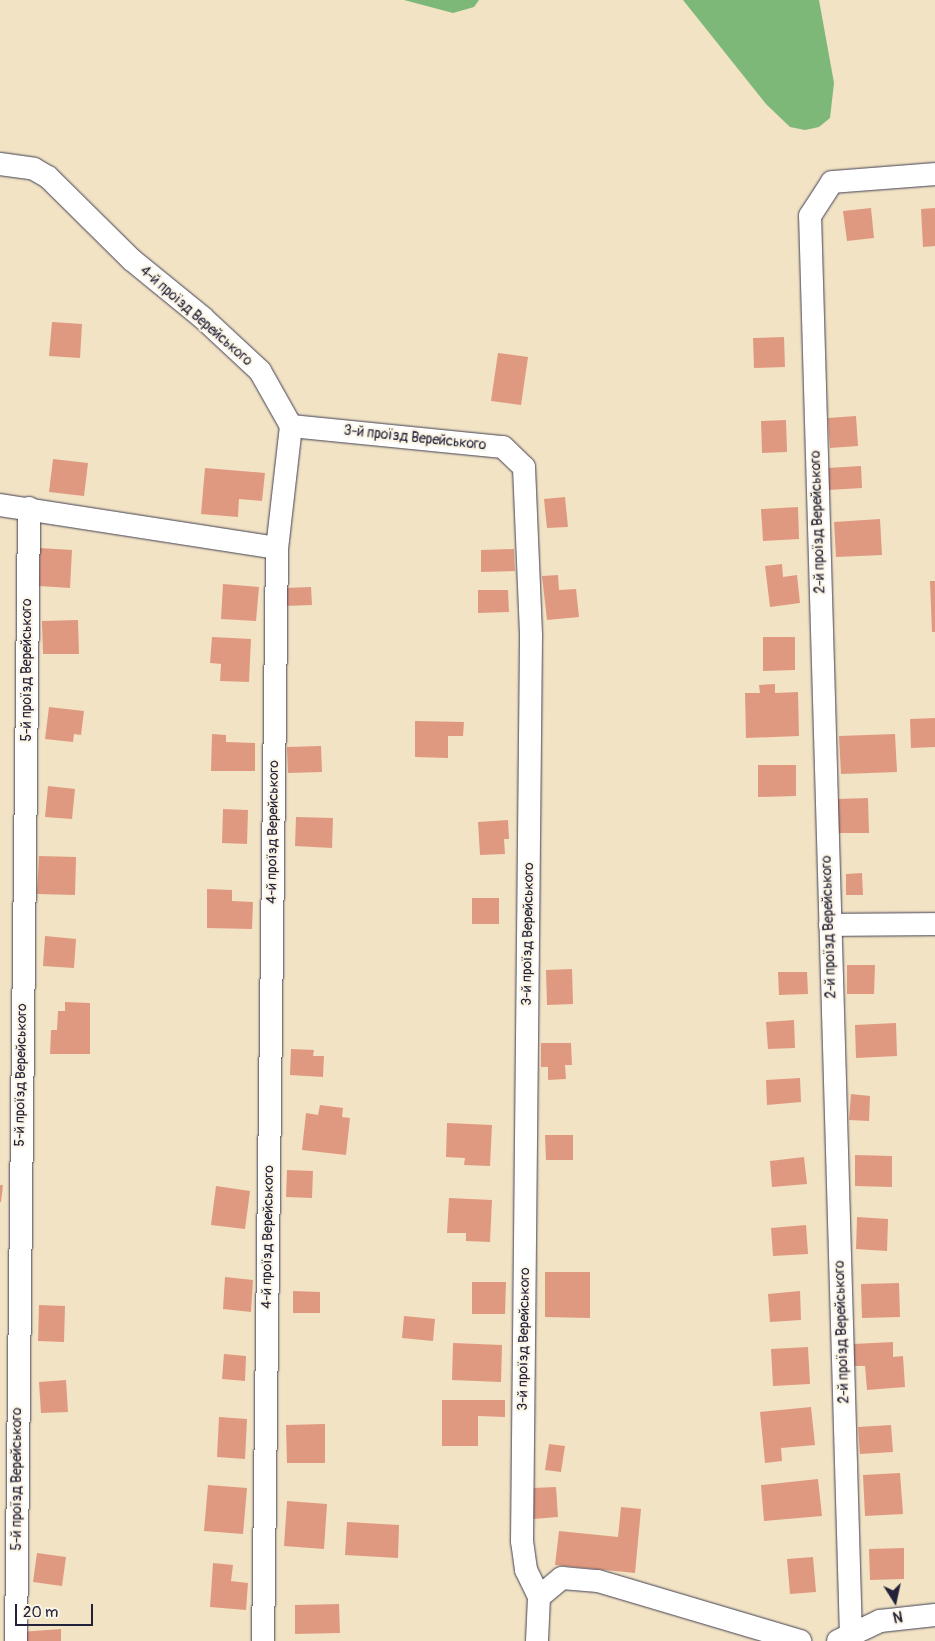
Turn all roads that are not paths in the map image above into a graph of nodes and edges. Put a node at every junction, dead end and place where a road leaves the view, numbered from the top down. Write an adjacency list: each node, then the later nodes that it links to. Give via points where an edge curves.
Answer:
1 (0, 164): 3 (street, 4-й проїзд Верейського, via 34,169 48,177 132,260 203,318 260,371)
2 (935, 174): 8 (street, 2-й проїзд Верейського, via 832,182 810,216)
3 (291, 426): 6 (street, 4-й проїзд Верейського); 9 (street, 3-й проїзд Верейського, via 503,447 524,467 531,637 522,1541 526,1570)
4 (0, 505): 5 (street)
5 (29, 508): 6 (street); 12 (street, 5-й проїзд Верейського)
6 (277, 548): 13 (street, 4-й проїзд Верейського)
7 (935, 924): 8 (street)
8 (830, 925): 11 (street, 2-й проїзд Верейського)
9 (538, 1597): 14 (street, 3-й проїзд Верейського); 15 (street, via 562,1578 598,1581)
10 (935, 1615): 11 (street, via 880,1621)
11 (844, 1639)
12 (16, 1641)
13 (263, 1641)
14 (537, 1641)
15 (800, 1641)

